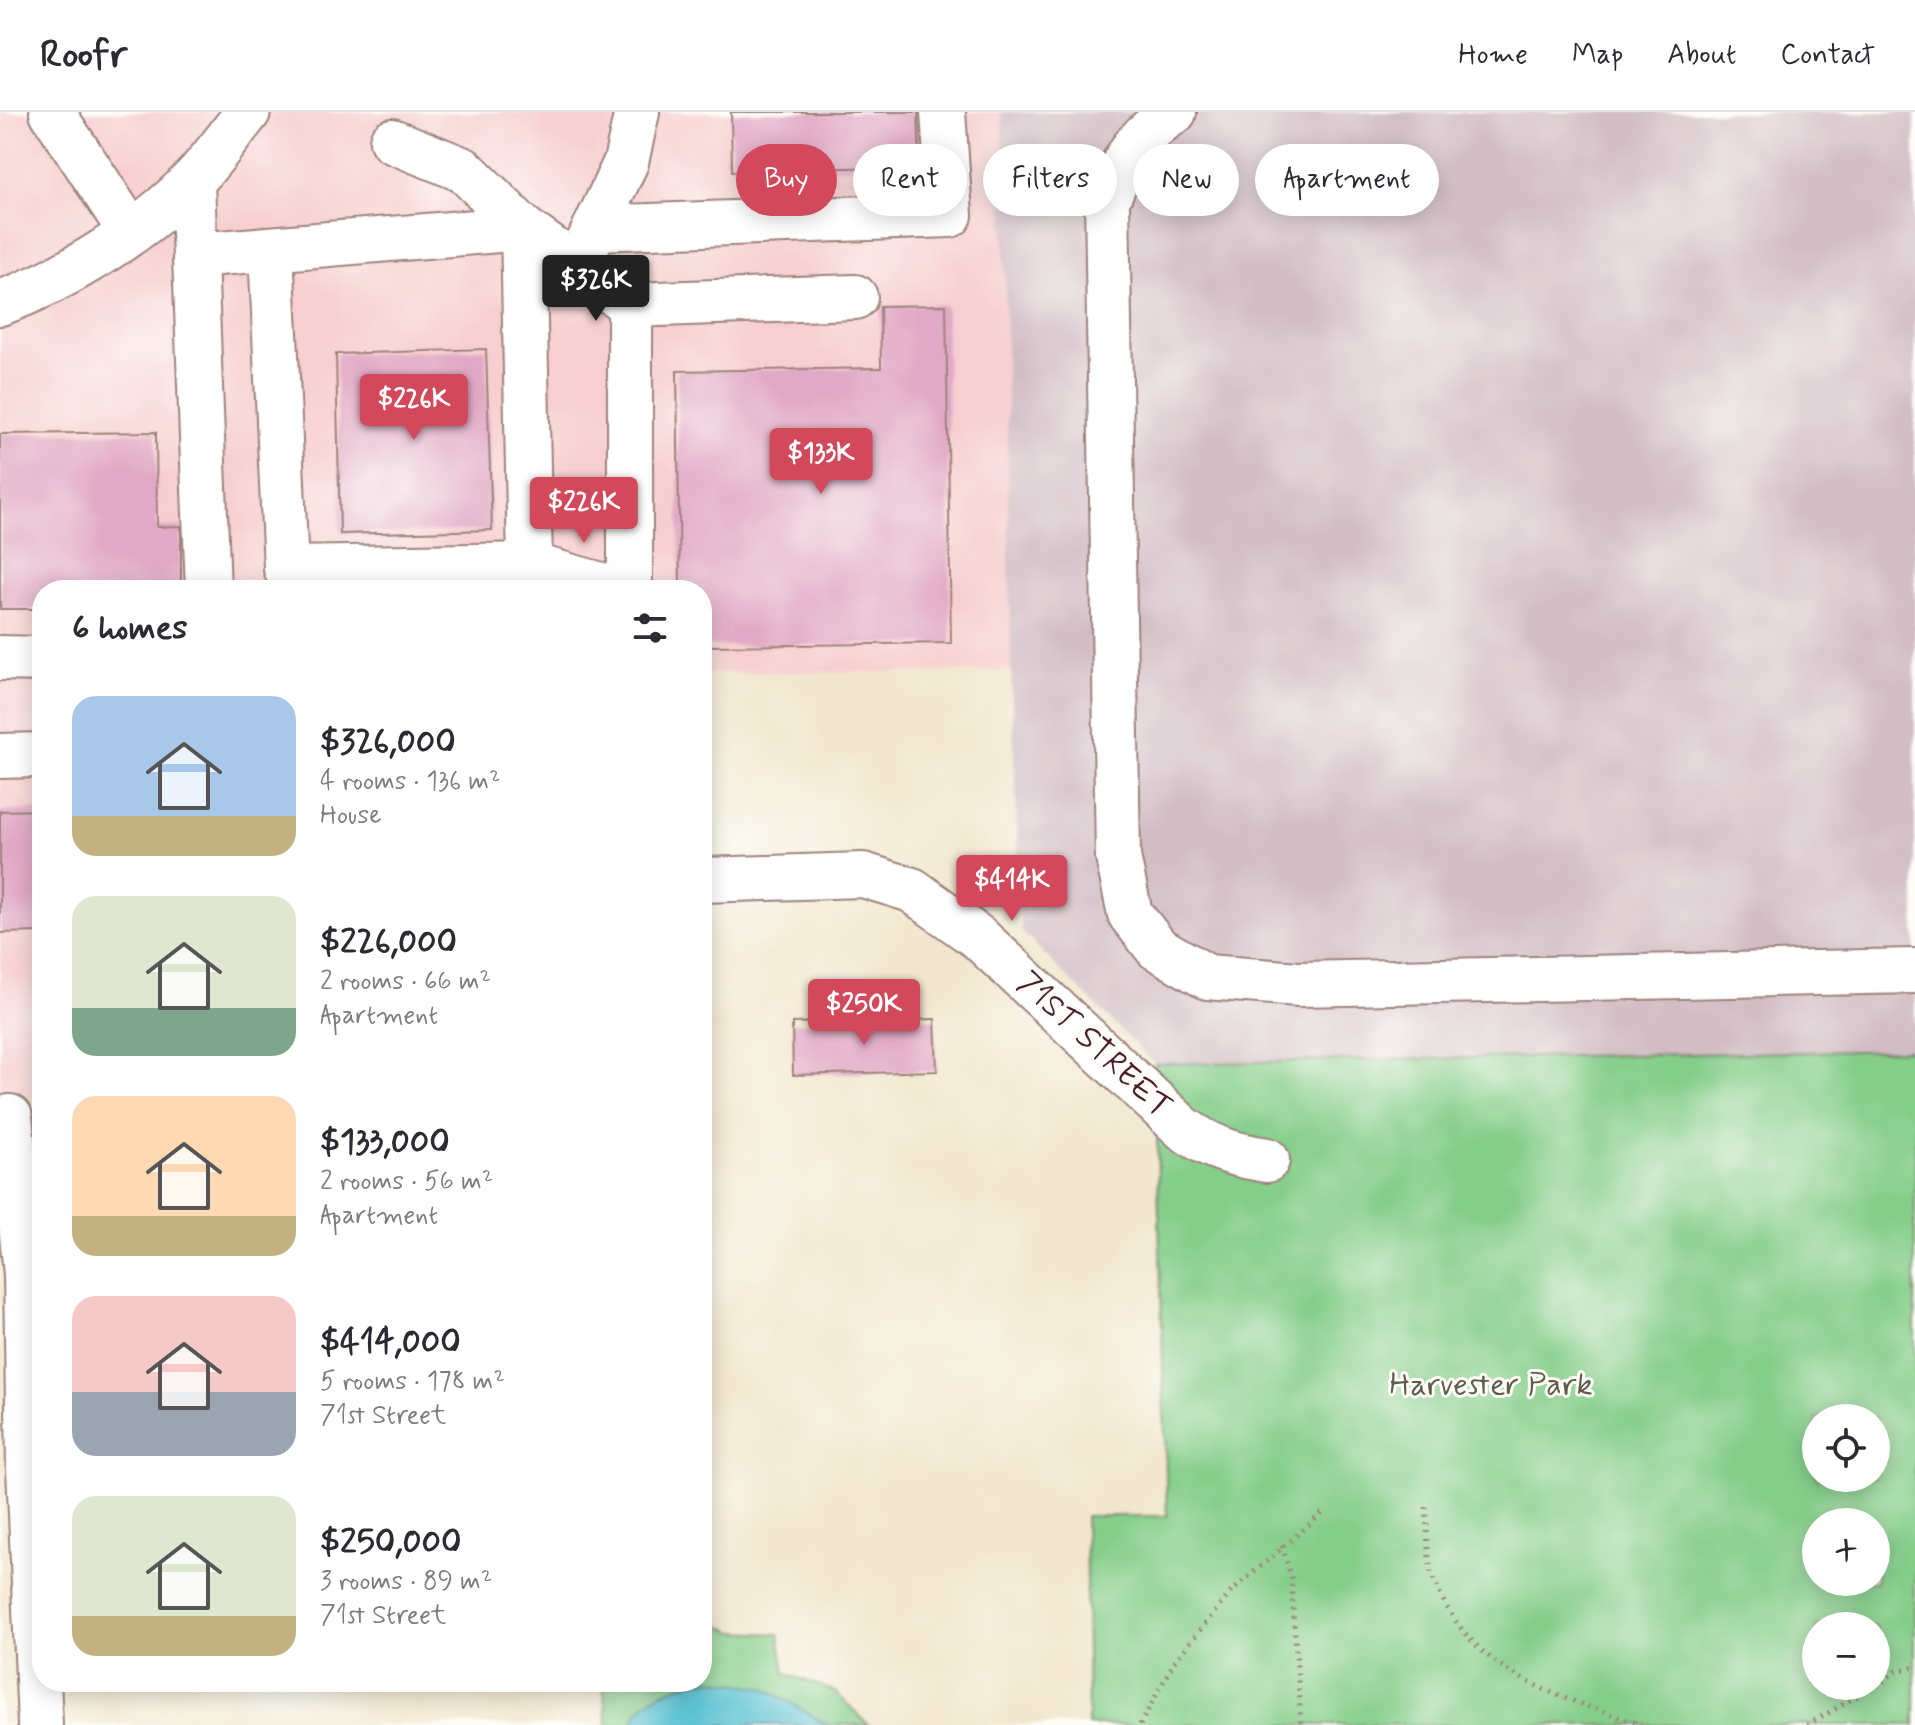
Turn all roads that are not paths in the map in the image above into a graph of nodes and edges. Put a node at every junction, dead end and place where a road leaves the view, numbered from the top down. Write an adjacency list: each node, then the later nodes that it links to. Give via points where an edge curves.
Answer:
1 (52, 112): 10 (street)
2 (248, 112): 7 (street)
3 (637, 112): 9 (street, via 626,162)
4 (943, 112): 9 (street, via 950,215)
5 (1174, 112): 26 (street, via 1126,154 1107,201 1118,857 1130,914 1157,948 1207,977 1299,984)
6 (392, 141): 8 (street, via 464,170)
7 (192, 181): 10 (street); 12 (street)
8 (523, 228): 11 (street); 13 (street); 17 (street)
9 (595, 228): 13 (street)
10 (130, 231): 15 (street, via 95,256)
11 (271, 249): 12 (street); 17 (street, via 286,569)
12 (195, 255): 18 (street)
13 (577, 267): 16 (street)
14 (855, 297): 16 (street)
15 (2, 298)
16 (630, 305): 20 (street)
17 (530, 565): 19 (street)
18 (208, 580)
19 (583, 580)
20 (630, 580)
21 (0, 658): 22 (street)
22 (32, 659)
23 (32, 755): 24 (street)
24 (0, 756)
25 (712, 880): 28 (street, 71ST STREET, via 863,875 912,890 979,938 1183,1128 1229,1154)
26 (1915, 971)
27 (17, 1116): 29 (street)
28 (1267, 1160)
29 (32, 1538)
30 (39, 1692): 31 (street)
31 (40, 1725)

